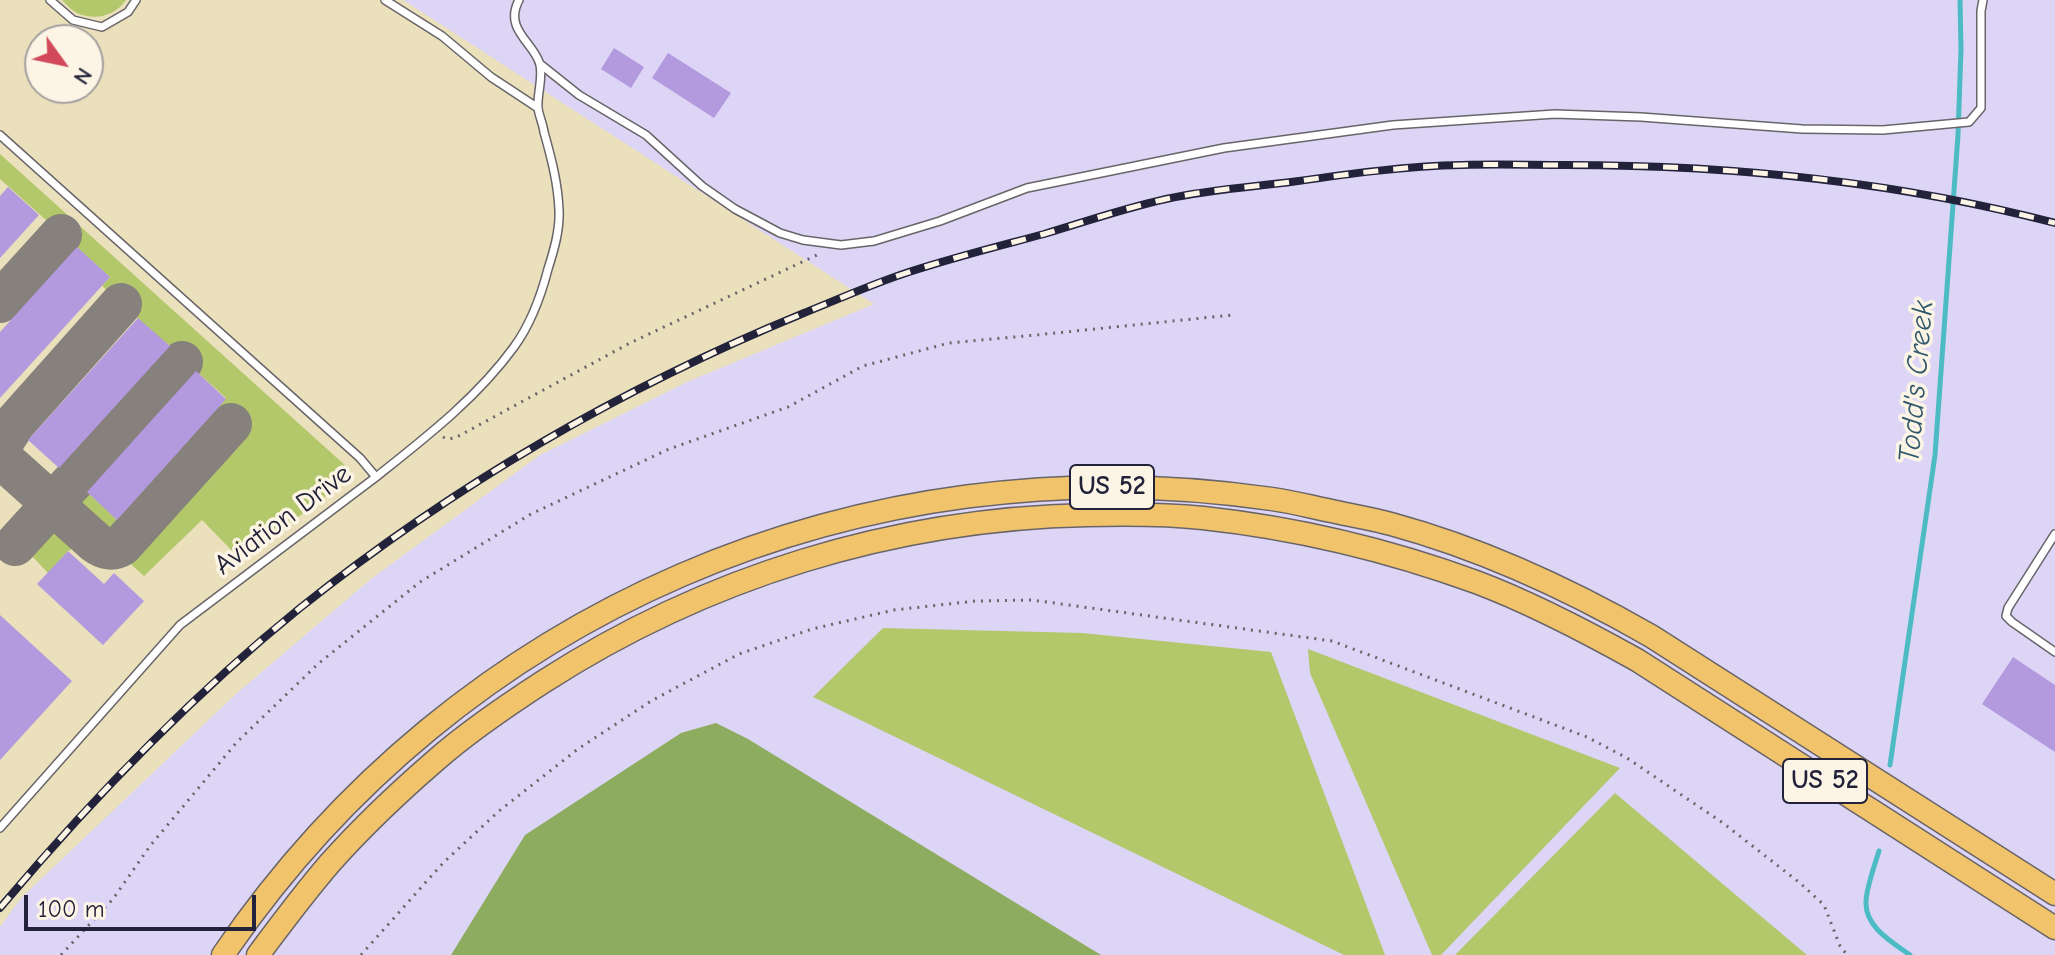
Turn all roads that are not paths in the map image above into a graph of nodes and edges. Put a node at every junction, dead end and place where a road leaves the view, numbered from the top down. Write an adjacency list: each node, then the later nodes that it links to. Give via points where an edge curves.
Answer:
1 (50, 0): 2 (lane, via 73,20 102,27 128,12)
2 (136, 0)
3 (385, 0): 7 (lane)
4 (519, 0): 6 (lane, via 519,33)
5 (1983, 0): 6 (lane, via 1981,108 1969,122 1883,130 1802,129 1555,114 1393,125 1224,148 1027,188 940,221 841,245 780,233 735,209 646,135 579,95)
6 (540, 64): 7 (lane)
7 (538, 108): 9 (lane, via 559,212 555,247 531,317 491,375)
8 (0, 135): 9 (lane, Aviation Drive)
9 (376, 477): 12 (lane, Aviation Drive, via 180,625)
10 (2055, 534): 11 (lane, via 2006,616)
11 (2055, 652)
12 (0, 828)
13 (2055, 894): 15 (main road, US 52, via 1651,636 1529,573 1391,524 1276,499 1131,487 1054,488 967,495 802,530 717,560 566,633 492,680 358,792 308,844)
14 (2055, 928): 16 (main road, US 52, via 1637,660 1515,599 1476,582 1339,542 1214,519 1127,514 1046,516 880,539 724,587 654,618 534,688 439,758 331,862)
15 (223, 955)
16 (258, 955)

